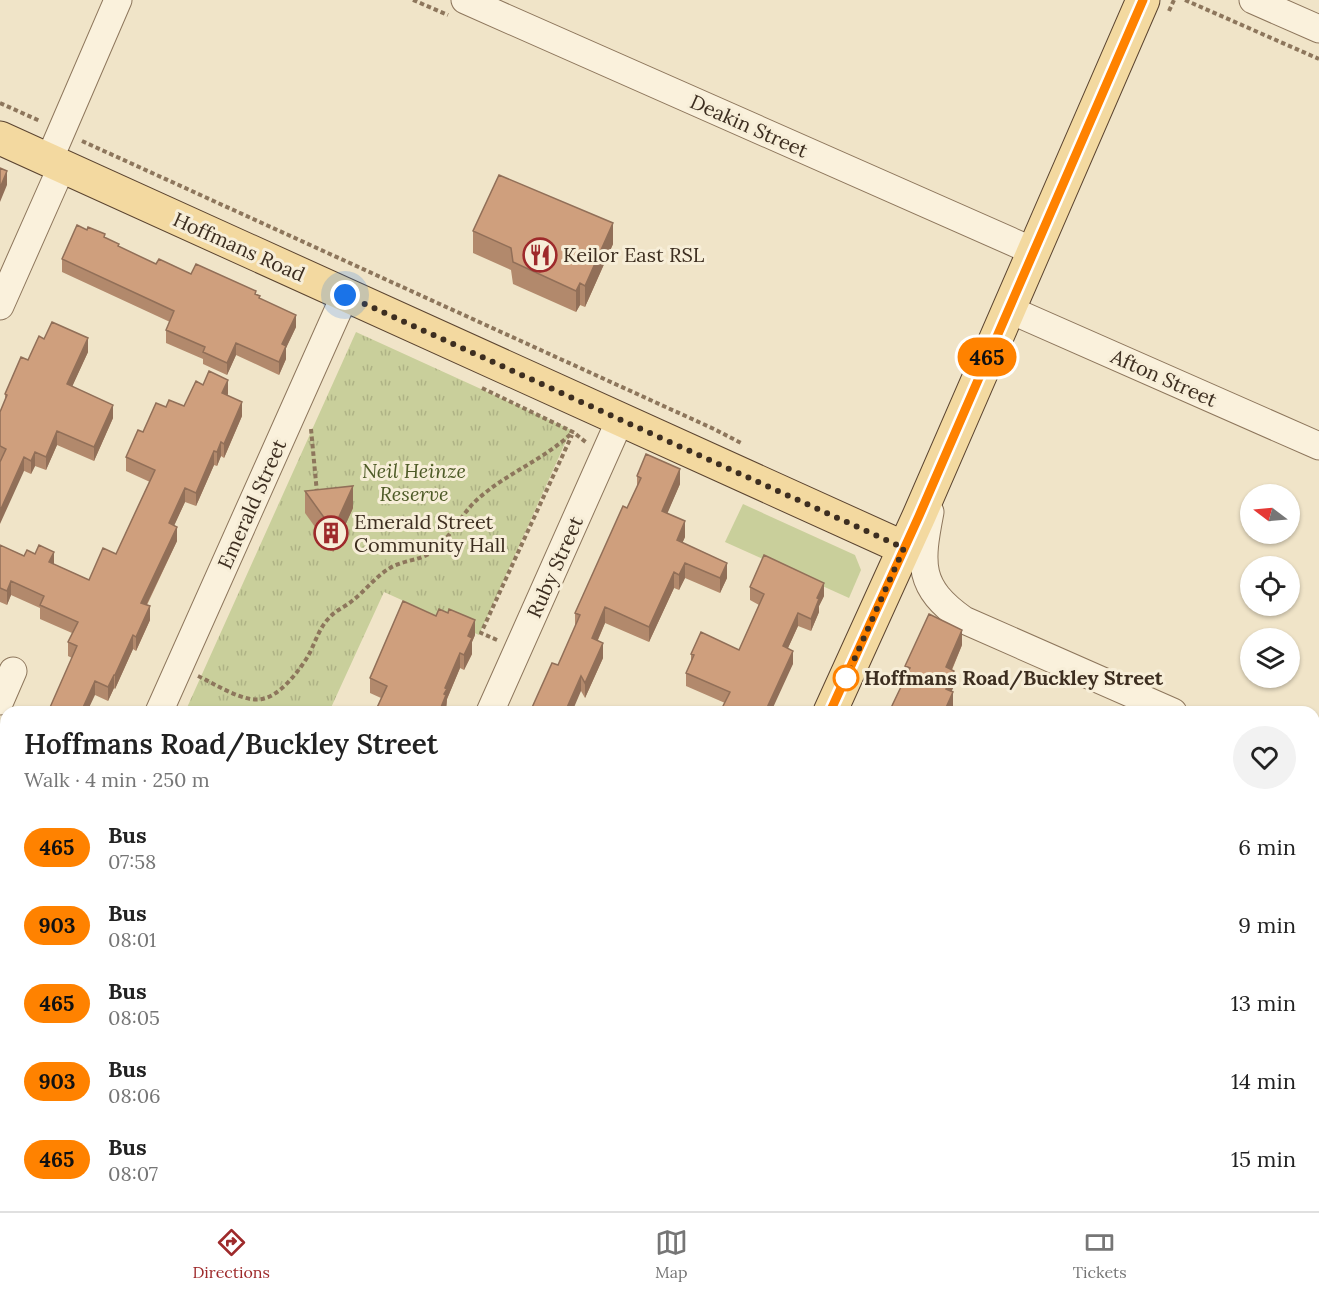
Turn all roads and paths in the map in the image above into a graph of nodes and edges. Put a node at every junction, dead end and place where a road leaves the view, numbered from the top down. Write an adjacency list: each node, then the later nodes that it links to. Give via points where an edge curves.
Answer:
1 (118, 0): 9 (street)
2 (465, 0): 10 (street, Deakin Street)
3 (1143, 0): 10 (main road)
4 (1185, 0): 7 (path)
5 (1253, 0): 6 (street)
6 (1319, 29)
7 (1319, 59)
8 (0, 138): 9 (main road, Hoffmans Road)
9 (55, 163): 11 (main road, Hoffmans Road); 12 (street)
10 (1033, 251): 13 (main road)
11 (345, 295): 14 (main road, Hoffmans Road); 24 (street, Emerald Street)
12 (0, 306)
13 (1008, 309): 16 (street, Afton Street); 17 (main road)
14 (620, 420): 19 (main road, Hoffmans Road); 25 (street, Ruby Street)
15 (310, 422): 18 (path)
16 (1319, 447)
17 (937, 473): 19 (main road); 27 (street, via 923,547 929,584 936,597 964,620)
18 (317, 502)
19 (904, 548): 26 (main road)
20 (501, 642): 22 (path, via 481,633 573,432 483,495 431,552 390,568 331,615 307,657 275,693 250,699)
21 (13, 671): 23 (street)
22 (197, 676)
23 (0, 701)
24 (162, 706)
25 (493, 706)
26 (833, 706)
27 (1159, 706)

